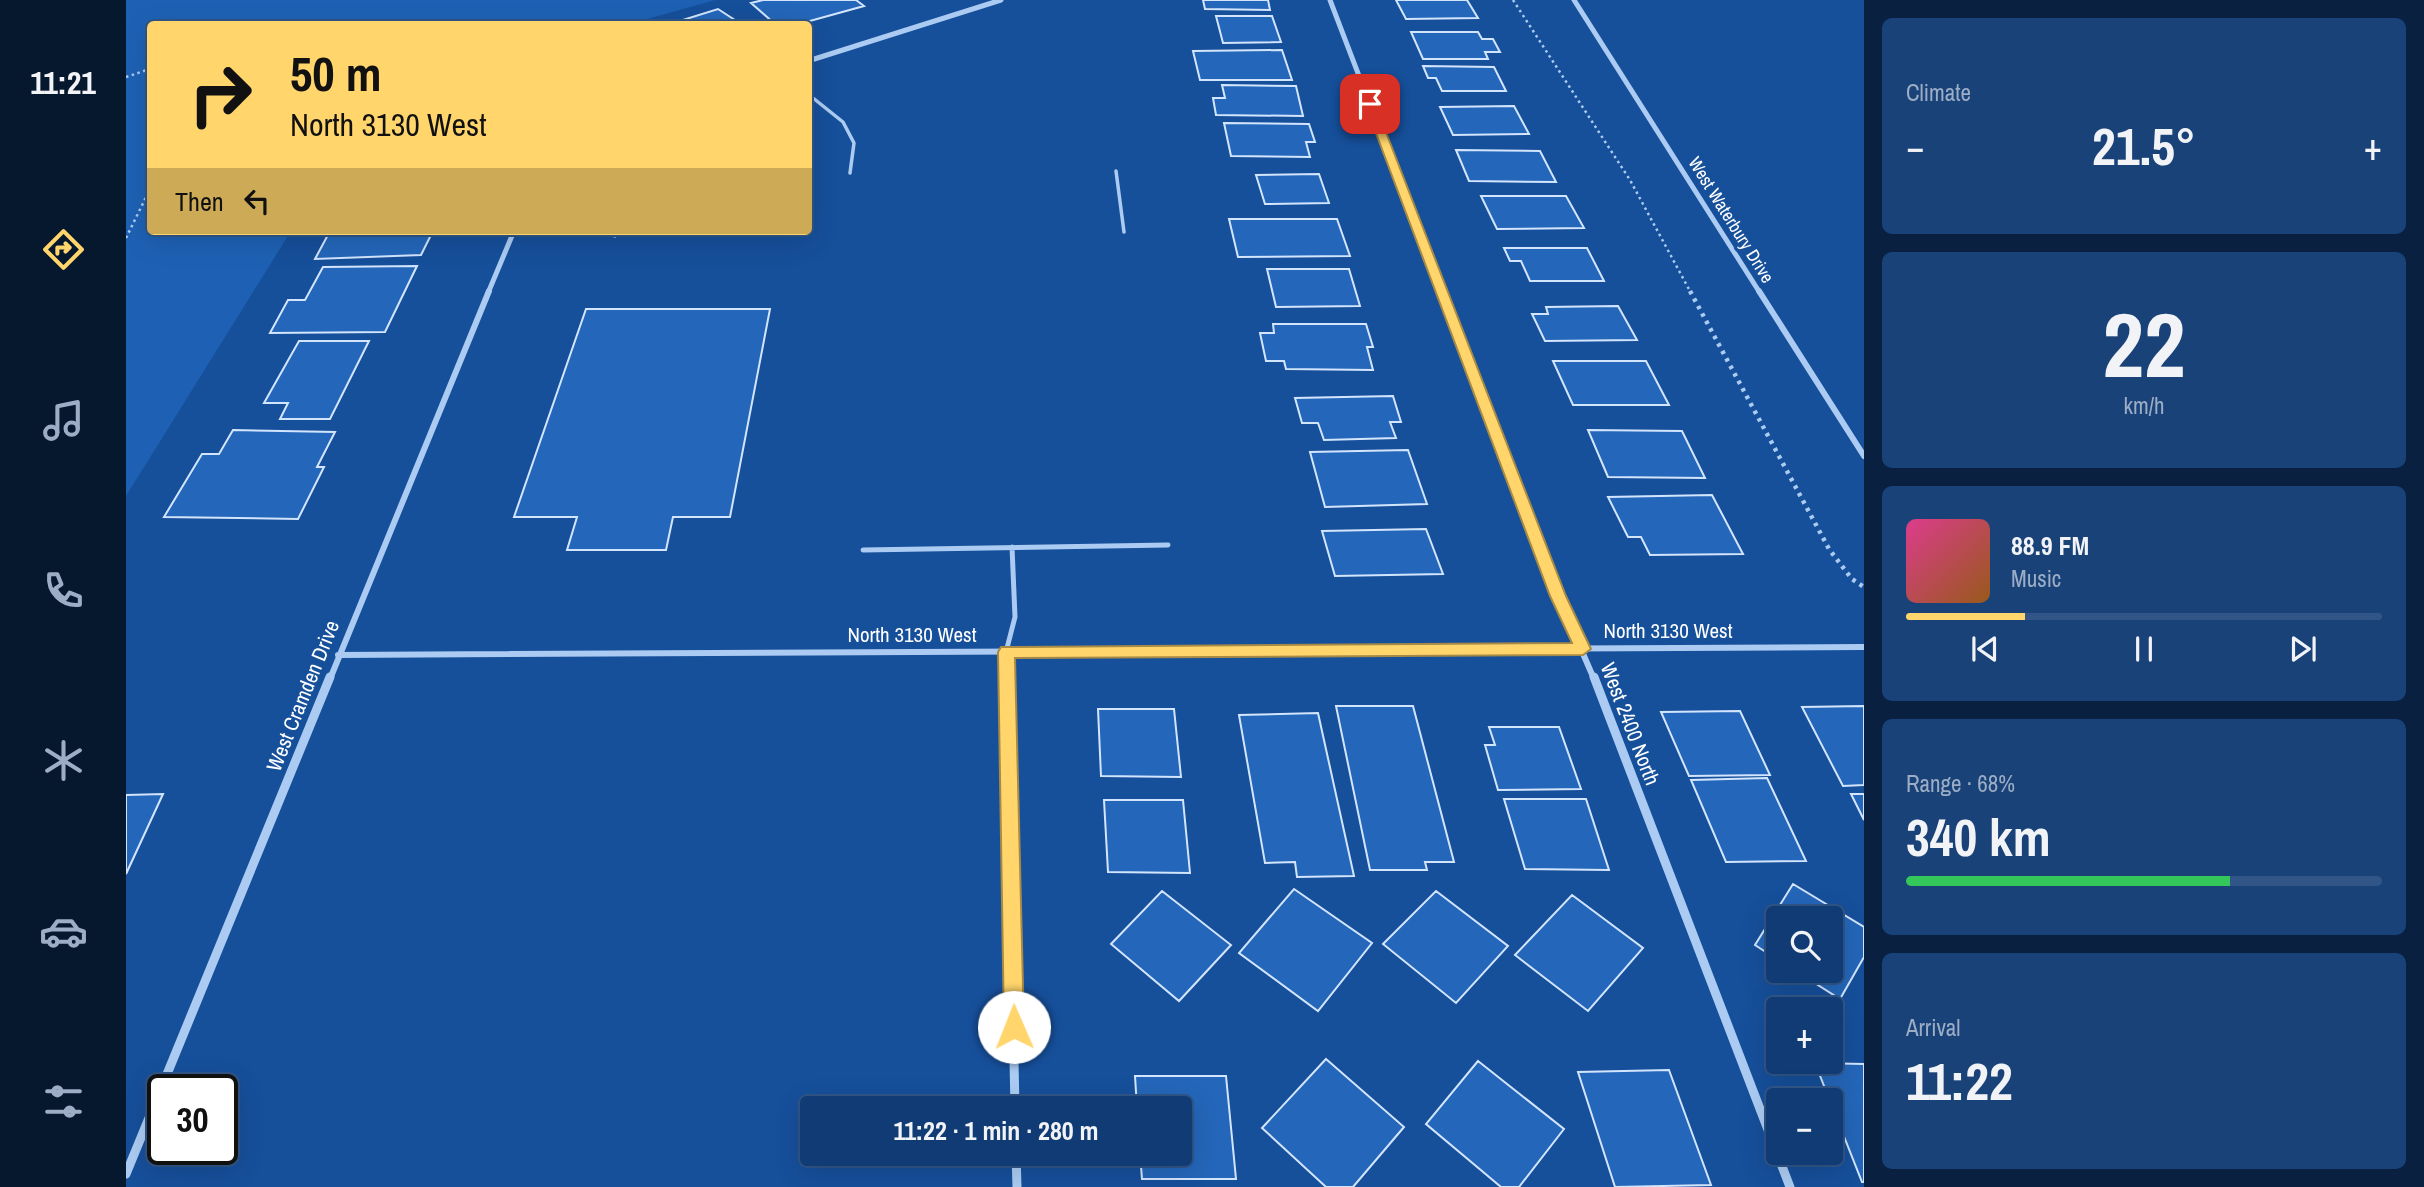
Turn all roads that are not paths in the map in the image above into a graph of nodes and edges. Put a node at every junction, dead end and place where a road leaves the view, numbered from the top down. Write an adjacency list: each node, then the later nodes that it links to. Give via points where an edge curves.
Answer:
1 (1000, 0): 4 (street)
2 (1330, 0): 15 (street, West 2400 North, via 1558,596)
3 (1574, 0): 10 (street, West Waterbury Drive)
4 (812, 60)
5 (812, 97): 7 (lane, via 843,122 854,143)
6 (1116, 171): 8 (lane)
7 (850, 173)
8 (1124, 232)
9 (511, 235): 17 (street, West Cramden Drive)
10 (1864, 456)
11 (1168, 545): 12 (lane)
12 (1012, 547): 13 (lane); 16 (lane, via 1015,617)
13 (863, 550)
14 (1864, 647): 15 (street, North 3130 West)
15 (1583, 649): 16 (street, North 3130 West); 22 (street, West 2400 North)
16 (1006, 652): 17 (street, North 3130 West); 18 (street)
17 (338, 656): 20 (street, West Cramden Drive)
18 (1015, 1096)
19 (1016, 1166): 21 (street)
20 (126, 1174)
21 (1017, 1187)
22 (1790, 1187)

